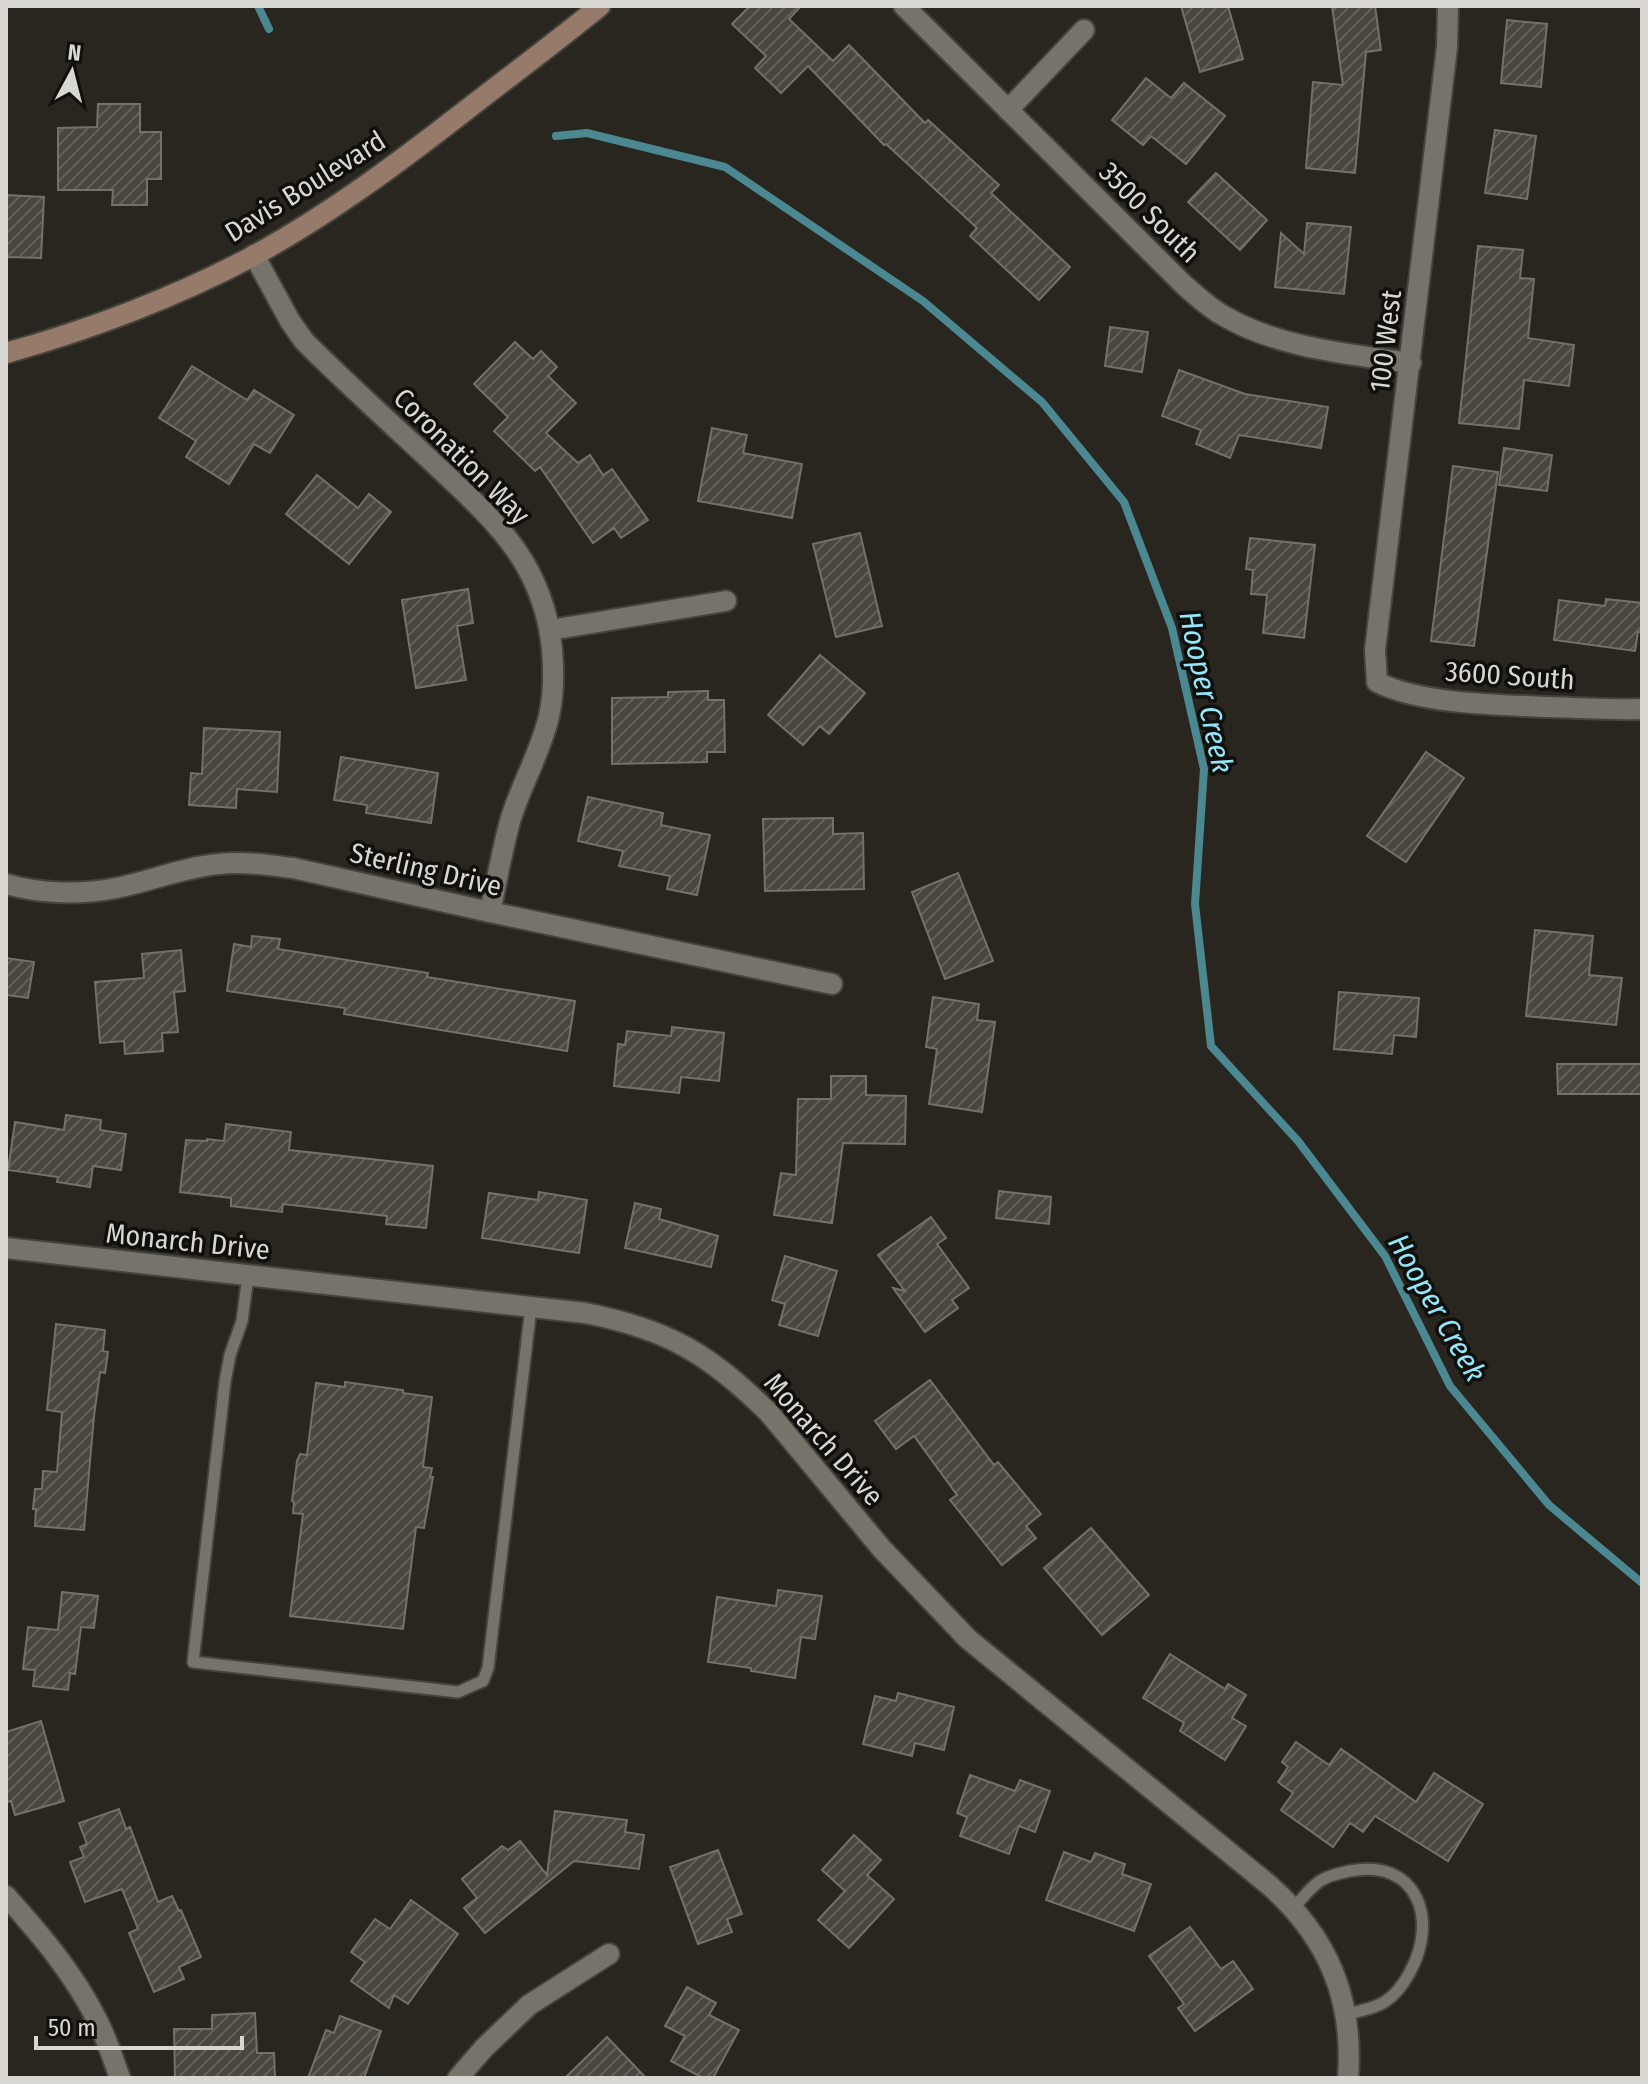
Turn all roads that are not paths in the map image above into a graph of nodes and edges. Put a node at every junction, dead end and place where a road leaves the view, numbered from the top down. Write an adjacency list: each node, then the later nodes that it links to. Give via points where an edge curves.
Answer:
1 (600, 6): 6 (street, Davis Boulevard, via 365,186)
2 (904, 6): 5 (street, 3500 South)
3 (1448, 6): 8 (street, 100 West)
4 (1084, 30): 5 (street)
5 (1008, 110): 8 (street, 3500 South, via 1184,285 1224,316 1297,343)
6 (254, 255): 7 (street, Davis Boulevard, via 144,305); 10 (street, Coronation Way, via 304,341 495,522 536,583)
7 (6, 353)
8 (1411, 363): 11 (street, 100 West, via 1375,650)
9 (726, 601): 10 (street)
10 (550, 630): 14 (street, Coronation Way, via 549,716 511,818)
11 (1377, 682): 12 (street, 3600 South, via 1406,694 1474,702)
12 (1642, 709)
13 (6, 884): 14 (street, Sterling Drive, via 90,891 198,867 245,863 293,868)
14 (490, 912): 15 (street, Sterling Drive)
15 (832, 984)
16 (6, 1248): 17 (street, Monarch Drive)
17 (248, 1276): 18 (street, Monarch Drive); 18 (lane, via 225,1382 193,1662 458,1692 483,1681 488,1668)
18 (531, 1307): 20 (street, Monarch Drive, via 637,1325 687,1346 720,1368 769,1413 882,1549 968,1639)
19 (6, 1896): 23 (street, via 84,1996)
20 (1294, 1908): 22 (street, Monarch Drive, via 1332,1968); 22 (lane, via 1321,1880 1363,1869 1387,1871 1404,1880 1415,1896 1423,1915 1417,1960 1393,1996 1372,2009)
21 (609, 1954): 24 (street, via 529,2005)
22 (1346, 2014): 25 (street, Monarch Drive)
23 (120, 2078)
24 (458, 2078)
25 (1348, 2078)

